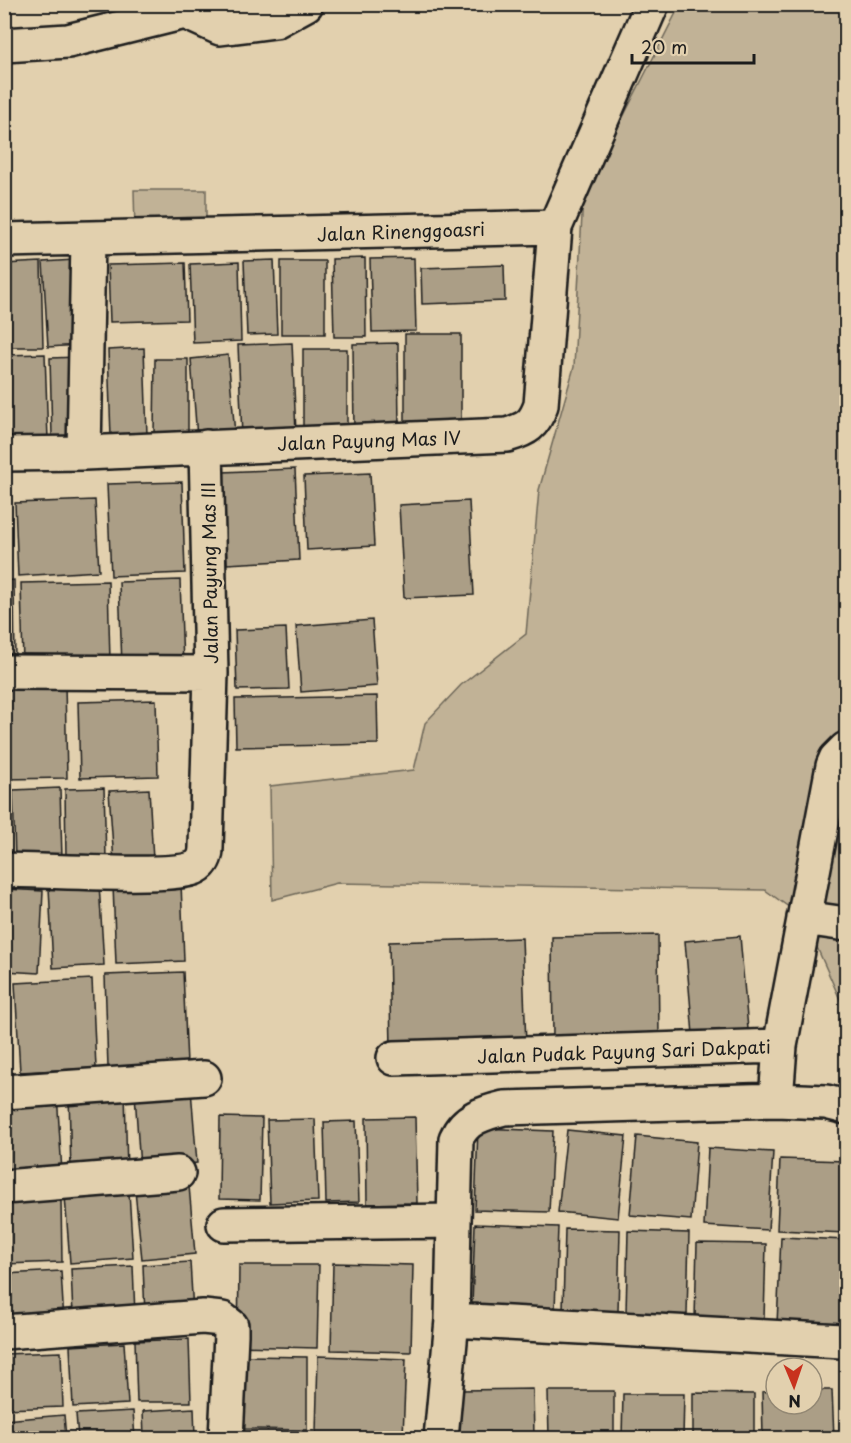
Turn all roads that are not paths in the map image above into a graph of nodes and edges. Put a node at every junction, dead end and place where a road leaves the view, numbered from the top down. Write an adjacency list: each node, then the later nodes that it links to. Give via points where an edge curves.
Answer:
1 (306, 4): 3 (street, via 275,21 220,28)
2 (652, 4): 5 (street)
3 (185, 8): 4 (street, via 68,41)
4 (4, 45)
5 (555, 227): 6 (street, Jalan Rinenggoasri); 8 (street, Jalan Payung Mas IV, via 541,405 531,424 507,435)
6 (87, 239): 7 (street, Jalan Rinenggoasri); 9 (street)
7 (4, 240)
8 (206, 447): 9 (street, Jalan Payung Mas IV); 12 (street, Jalan Payung Mas III)
9 (84, 453): 10 (street, Jalan Payung Mas IV)
10 (4, 454)
11 (4, 672): 12 (street, Jalan Payung Mas III)
12 (211, 673): 14 (street, via 206,848 205,858 195,868 160,873)
13 (846, 749): 15 (street, via 833,766)
14 (4, 870)
15 (804, 918): 16 (street); 17 (street)
16 (846, 924)
17 (780, 1046): 18 (street, Jalan Pudak Payung Sari Dakpati); 21 (street, Jalan Pudak Payung Sari Dakpati)
18 (394, 1058)
19 (204, 1078): 20 (street)
20 (4, 1092)
21 (776, 1100): 22 (street); 25 (street, via 504,1108 486,1112 469,1120 456,1139)
22 (846, 1107)
23 (178, 1173): 24 (street)
24 (4, 1187)
25 (454, 1221): 26 (street); 27 (street)
26 (224, 1224)
27 (452, 1320): 29 (street); 31 (street)
28 (4, 1332): 30 (street, via 203,1317 222,1319 231,1326)
29 (842, 1341)
30 (226, 1438)
31 (441, 1438)

